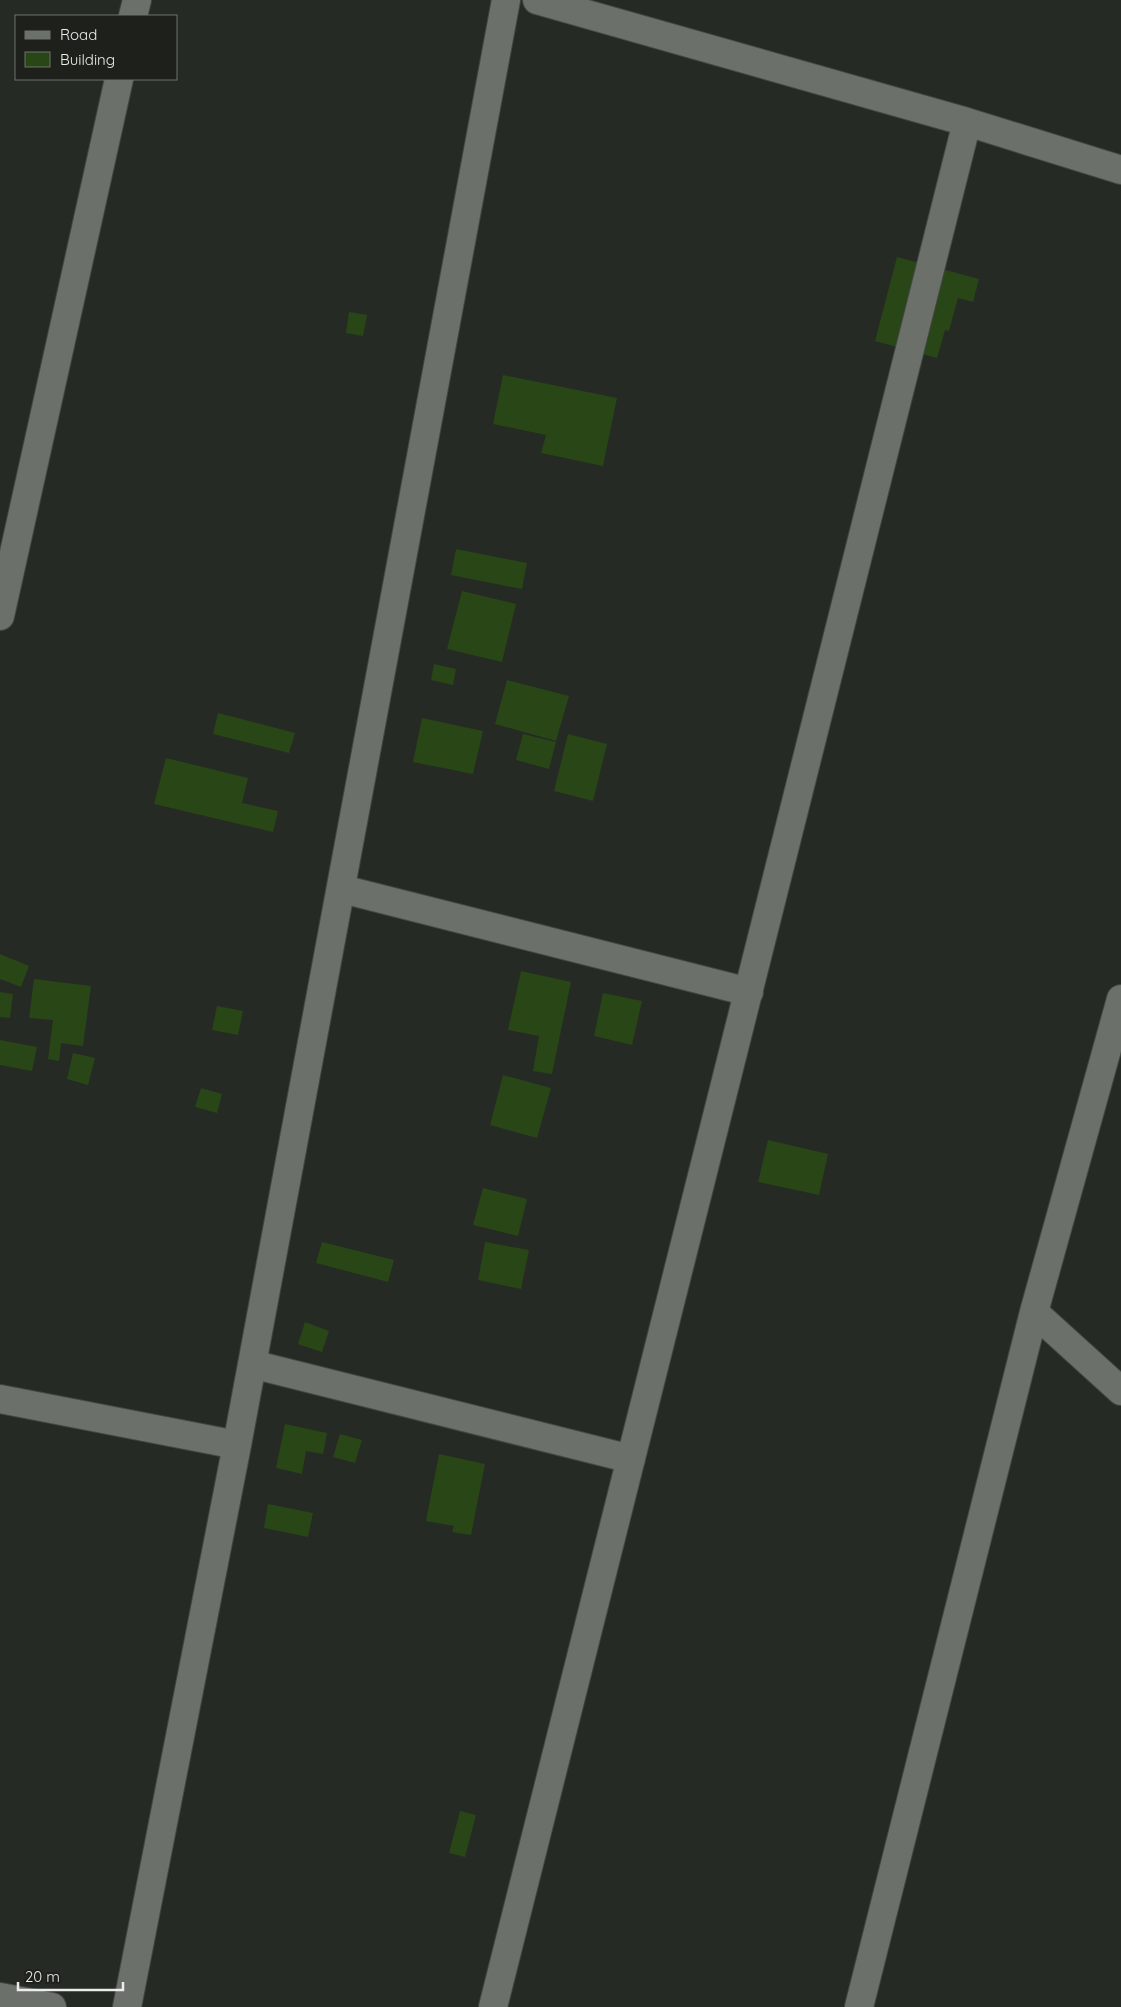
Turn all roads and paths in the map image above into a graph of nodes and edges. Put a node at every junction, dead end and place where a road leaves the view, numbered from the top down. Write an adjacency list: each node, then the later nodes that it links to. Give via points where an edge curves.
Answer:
1 (137, 0): 4 (street)
2 (506, 0): 9 (street)
3 (537, 0): 6 (street)
4 (133, 15)
5 (119, 80): 8 (street)
6 (967, 122): 7 (street); 10 (street)
7 (1121, 170)
8 (0, 616)
9 (342, 889): 10 (street); 14 (street)
10 (749, 992): 18 (street)
11 (1121, 999): 12 (street)
12 (1116, 1034): 13 (street)
13 (1034, 1312): 15 (street); 23 (street)
14 (252, 1364): 17 (street); 18 (street)
15 (1121, 1391)
16 (0, 1399): 17 (street)
17 (237, 1445): 21 (street)
18 (631, 1459): 22 (street)
19 (0, 1996): 20 (street)
20 (52, 2007)
21 (127, 2007)
22 (494, 2007)
23 (859, 2007)

